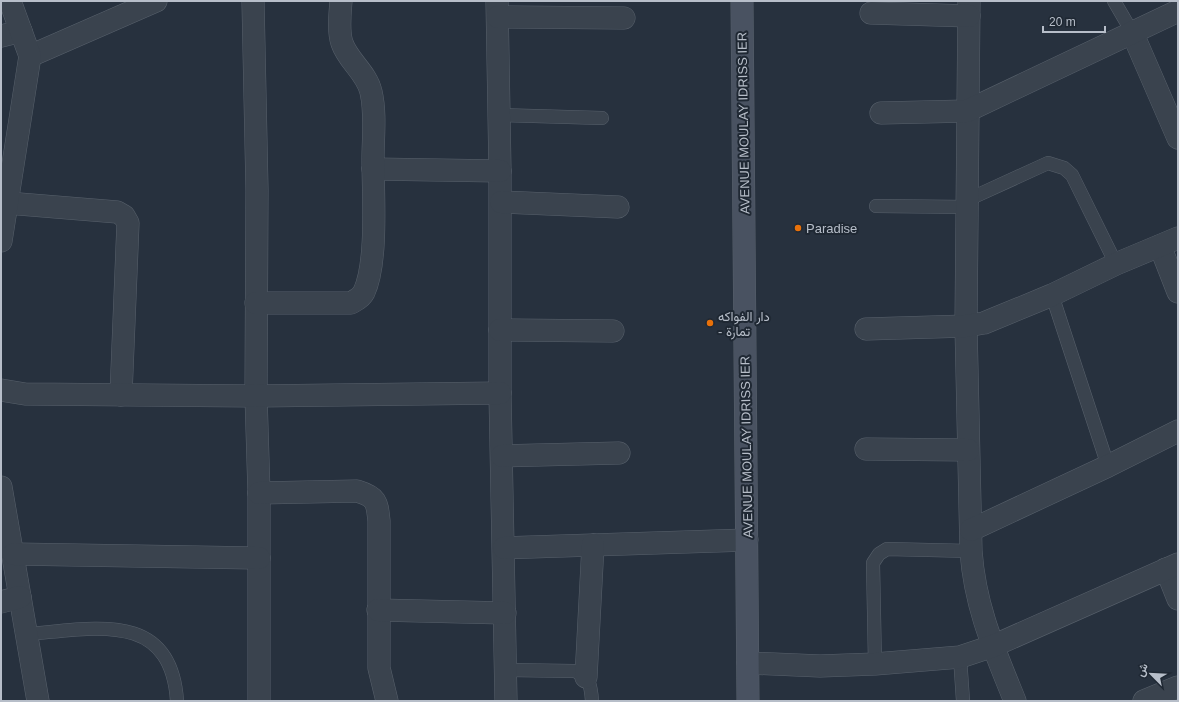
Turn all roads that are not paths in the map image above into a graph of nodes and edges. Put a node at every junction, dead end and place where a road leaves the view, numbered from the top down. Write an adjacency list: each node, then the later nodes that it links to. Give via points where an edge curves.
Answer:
1 (10, 1): 14 (street)
2 (156, 1): 8 (street)
3 (253, 1): 33 (street, via 257,190)
4 (341, 1): 21 (street, via 342,42 368,83 371,94)
5 (742, 1): 50 (main road, AVENUE MOULAY IDRISS IER)
6 (1114, 1): 13 (lane)
7 (969, 5): 11 (street); 16 (street)
8 (132, 6): 15 (street)
9 (497, 9): 12 (street); 18 (street)
10 (1178, 11): 13 (street)
11 (871, 13)
12 (624, 18)
13 (1132, 32): 16 (street); 20 (street)
14 (11, 34): 15 (street)
15 (30, 56): 24 (street)
16 (967, 111): 17 (street); 25 (street)
17 (881, 113)
18 (499, 115): 19 (lane); 22 (street)
19 (602, 118)
20 (1178, 138)
21 (373, 169): 22 (street); 33 (street, via 373,251 367,282 359,299 351,303)
22 (500, 171): 23 (street)
23 (500, 202): 27 (street); 36 (street)
24 (7, 203): 28 (street); 40 (street, via 98,209 117,212 124,216 128,223)
25 (968, 203): 26 (lane); 30 (lane, via 1048,163 1064,168 1072,175); 34 (street)
26 (876, 206)
27 (618, 207)
28 (1, 240)
29 (1169, 242): 30 (street); 31 (street)
30 (1116, 264): 32 (street)
31 (1178, 292)
32 (1052, 295): 34 (street, via 984,323); 47 (lane)
33 (256, 303): 41 (street)
34 (966, 326): 35 (street); 44 (street)
35 (866, 329)
36 (500, 330): 37 (street); 39 (street)
37 (613, 331)
38 (1, 390): 40 (street, via 25,394)
39 (500, 393): 41 (street); 46 (street)
40 (121, 394): 41 (street)
41 (256, 396): 49 (street)
42 (1178, 431): 47 (street)
43 (866, 449): 44 (street)
44 (968, 450): 51 (street)
45 (619, 454): 46 (street)
46 (502, 456): 53 (street)
47 (1108, 466): 51 (street)
48 (1, 487): 54 (street)
49 (258, 493): 55 (street); 59 (street, via 357,491 374,498 379,521)
50 (747, 540): 52 (street); 64 (main road, AVENUE MOULAY IDRISS IER)
51 (971, 540): 62 (street, via 973,578 981,615); 65 (lane, via 887,549 879,554 874,563)
52 (593, 545): 53 (street); 67 (street)
53 (504, 548): 60 (street)
54 (14, 554): 55 (street); 58 (street)
55 (259, 558): 71 (street)
56 (1172, 567): 57 (street); 62 (street)
57 (1178, 598)
58 (11, 600): 61 (street)
59 (378, 610): 60 (street); 72 (street, via 378,668)
60 (505, 613): 66 (street)
61 (27, 634): 69 (street); 70 (lane, via 98,628 129,632 150,640 166,656 176,680)
62 (993, 646): 63 (street); 77 (street)
63 (960, 657): 65 (street); 76 (lane)
64 (748, 663): 65 (street, via 820,666); 75 (main road, AVENUE MOULAY IDRISS IER)
65 (875, 664)
66 (506, 670): 67 (lane, via 574,671); 73 (street)
67 (586, 677): 74 (lane, via 591,687)
68 (1178, 687): 78 (street)
69 (38, 701)
70 (177, 701)
71 (259, 701)
72 (387, 701)
73 (506, 701)
74 (592, 701)
75 (748, 701)
76 (963, 701)
77 (1015, 701)
78 (1144, 701)

